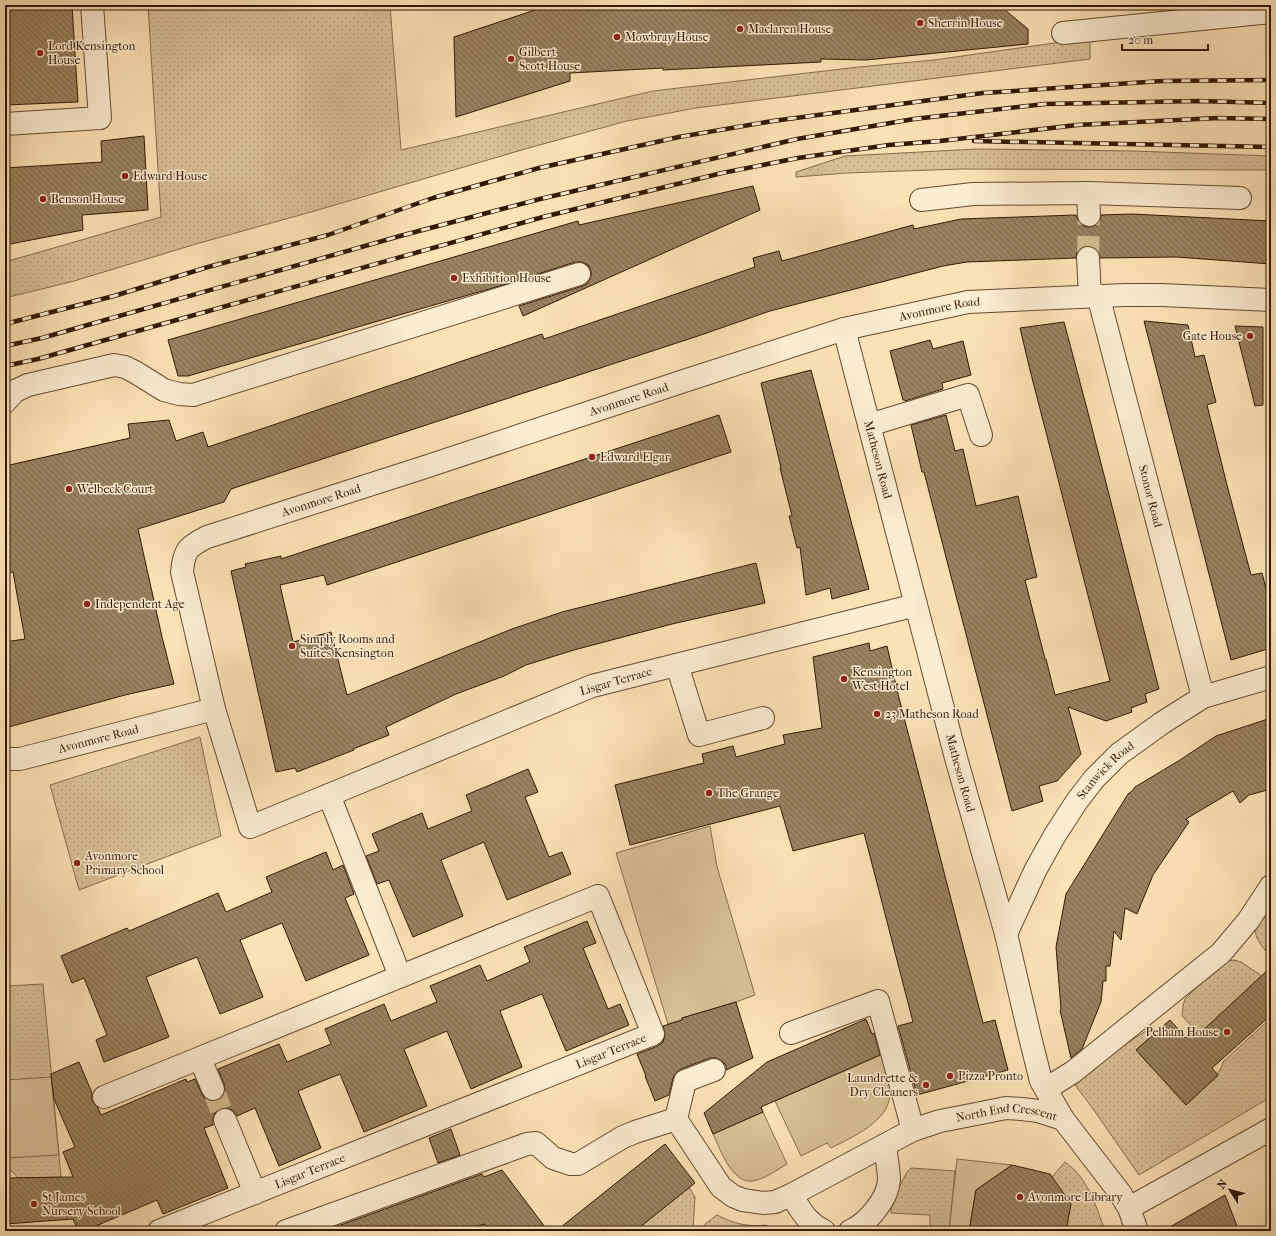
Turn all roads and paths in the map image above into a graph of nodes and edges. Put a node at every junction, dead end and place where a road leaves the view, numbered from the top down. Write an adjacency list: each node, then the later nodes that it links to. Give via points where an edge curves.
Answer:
1 (92, 5): 4 (street, via 100,118)
2 (1271, 12): 3 (street)
3 (1064, 33)
4 (5, 124)
5 (1088, 193): 6 (street); 7 (street, via 973,194); 8 (street)
6 (1240, 198)
7 (921, 200)
8 (1088, 215)
9 (1088, 258): 11 (street, Stonor Road)
10 (579, 274): 14 (street, via 193,395 164,390 135,372 114,365 28,385 15,391)
11 (1094, 296): 12 (street, Avonmore Road, via 1160,295); 13 (street, Avonmore Road, via 968,302); 20 (street, Stonor Road)
12 (1271, 300)
13 (844, 329): 15 (street, Matheson Road); 21 (street, Avonmore Road, via 207,536 193,544 183,556 182,572)
14 (5, 402)
15 (869, 424): 16 (street, via 968,395); 17 (street, Matheson Road)
16 (981, 435)
17 (916, 605): 18 (street, Lisgar Terrace); 27 (street, Matheson Road)
18 (677, 665): 22 (street, via 699,735); 24 (street, Lisgar Terrace, via 592,686)
19 (1271, 677): 20 (street, Stanwick Road)
20 (1203, 697): 27 (street, Stanwick Road, via 1140,738 1119,754 1094,779 1055,835)
21 (214, 709): 23 (street, Avonmore Road, via 20,759); 25 (street, Avonmore Road)
22 (763, 718)
23 (5, 759)
24 (329, 795): 25 (street, Lisgar Terrace); 28 (street)
25 (250, 826)
26 (1271, 886): 33 (street, via 1248,921 1221,954 1073,1072)
27 (1006, 934): 33 (street, Matheson Road, via 1041,1081)
28 (400, 976): 30 (street, Lisgar Terrace); 41 (street, Lisgar Terrace, via 598,896 653,1034)
29 (791, 1033): 39 (street, via 878,1001)
30 (200, 1059): 32 (street); 34 (street, Lisgar Terrace)
31 (714, 1070): 35 (street, via 685,1081)
32 (213, 1089)
33 (1046, 1089): 36 (street, Matheson Road)
34 (104, 1097)
35 (676, 1118): 42 (street, North End Crescent, via 721,1187 732,1196 764,1203 775,1202); 45 (street, via 623,1137 578,1164 553,1158 536,1143 527,1144)
36 (1063, 1119): 39 (street, North End Crescent, via 1038,1111 1006,1108 940,1121); 43 (street, North End Crescent)
37 (225, 1120): 41 (street)
38 (1271, 1129): 43 (street)
39 (913, 1130): 40 (street, North End Crescent)
40 (885, 1146): 42 (street, North End Crescent); 47 (street, via 889,1181 885,1194 867,1221)
41 (255, 1192): 44 (street, Lisgar Terrace)
42 (791, 1195): 46 (street, via 809,1221)
43 (1129, 1208): 48 (street, North End Crescent)
44 (158, 1231)
45 (286, 1231)
46 (824, 1231)
47 (850, 1231)
48 (1137, 1231)

